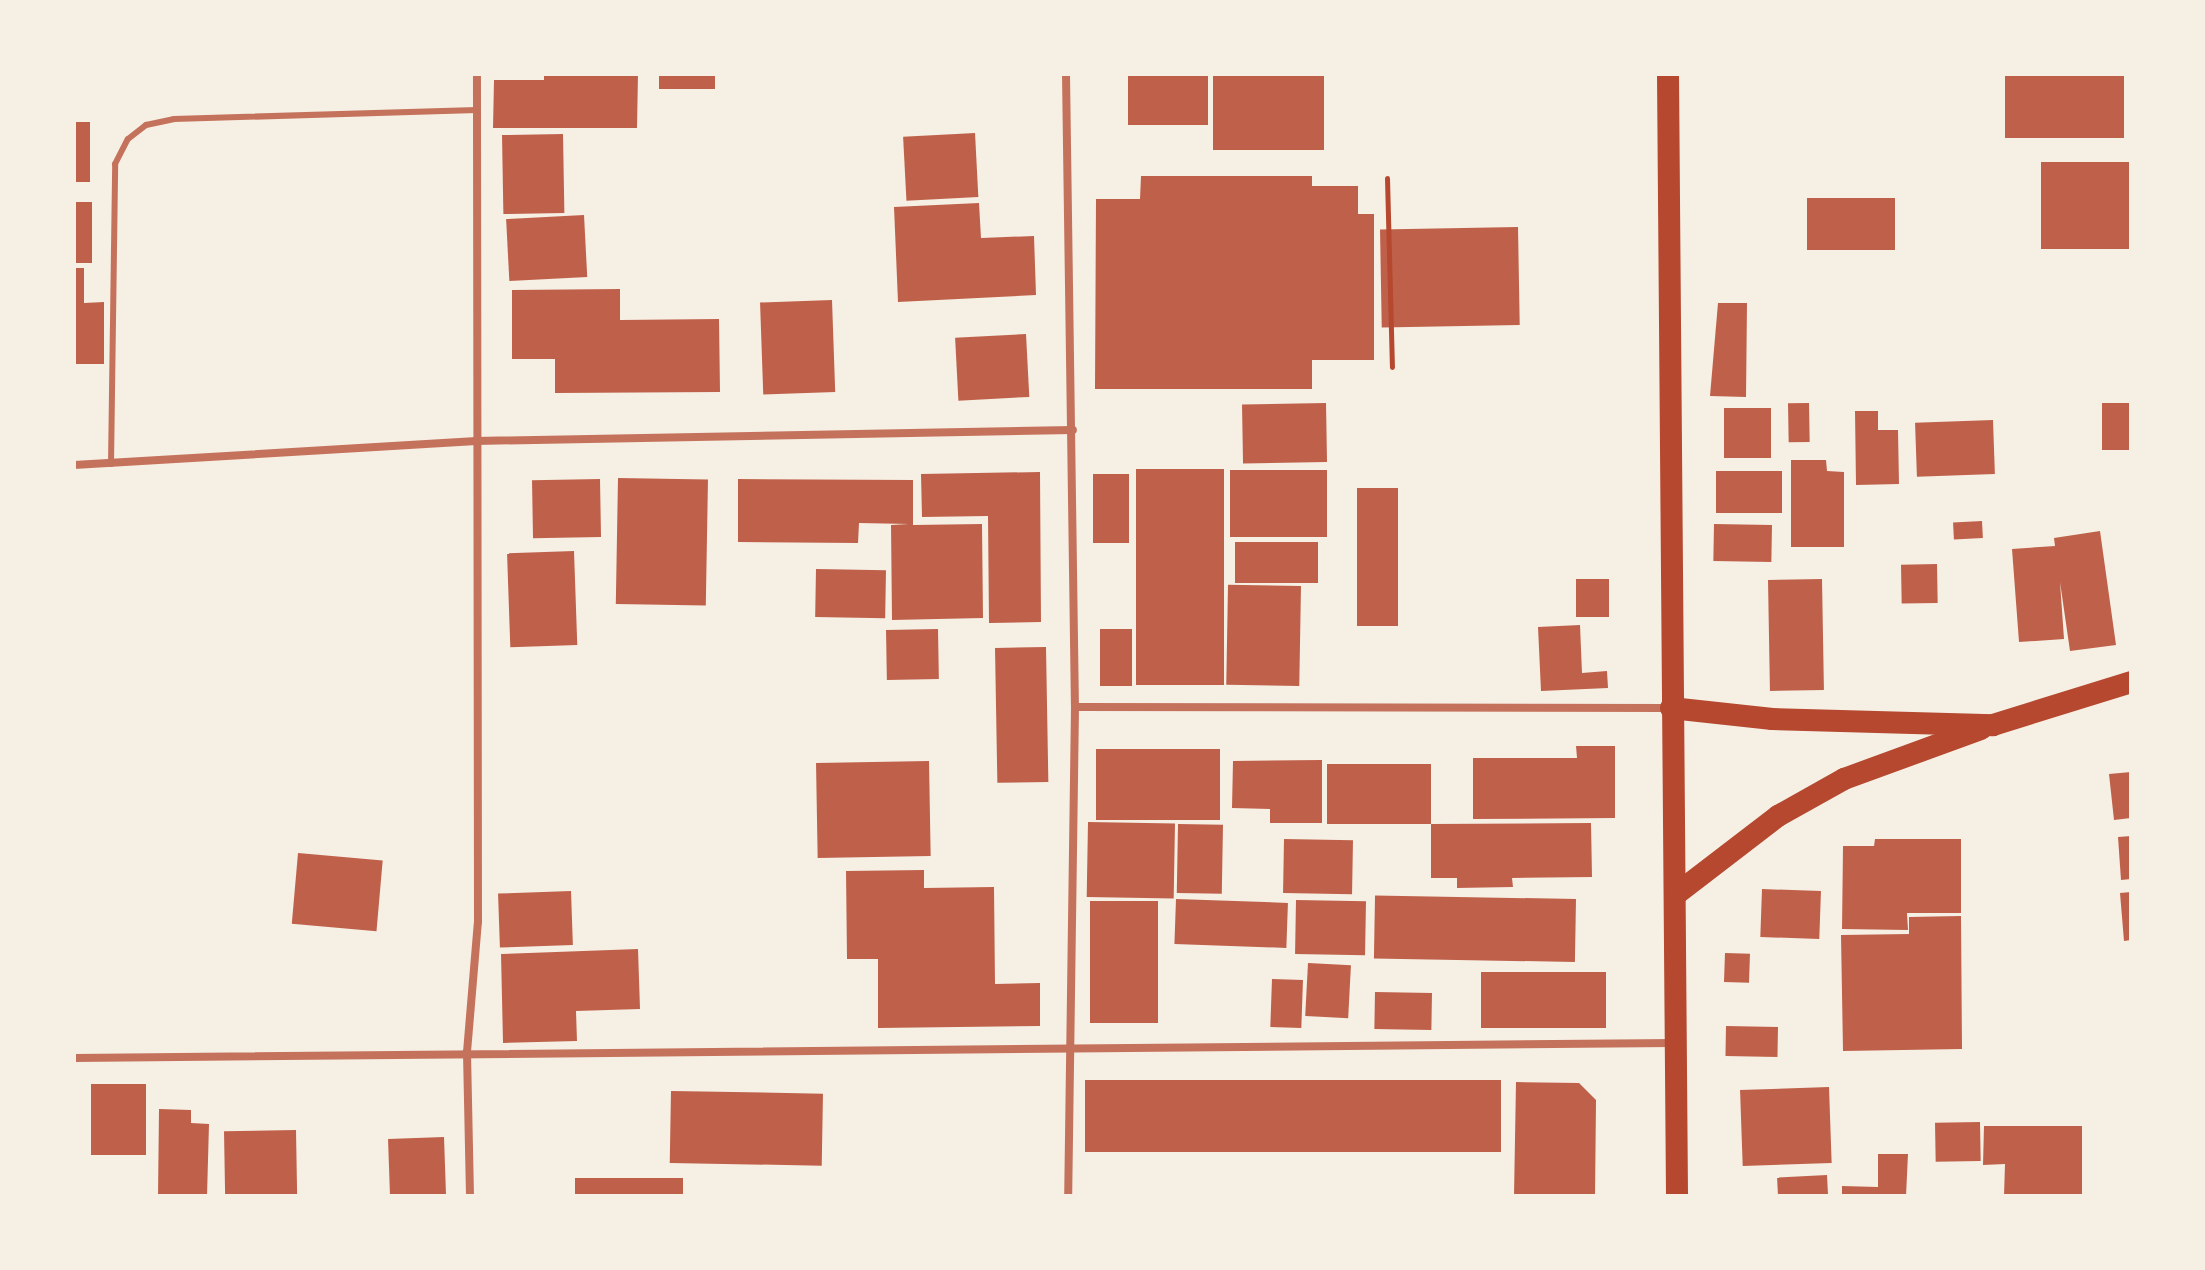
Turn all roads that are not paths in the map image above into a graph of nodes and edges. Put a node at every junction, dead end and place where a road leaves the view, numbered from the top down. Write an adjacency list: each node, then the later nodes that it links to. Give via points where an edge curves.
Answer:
1 (477, 74): 4 (street)
2 (1066, 74): 5 (street)
3 (1668, 74): 11 (highway)
4 (477, 110): 6 (street); 7 (lane, via 174,119 146,125 128,139 115,164)
5 (1073, 430): 6 (street); 10 (street)
6 (476, 441): 7 (street); 16 (street, via 478,922)
7 (111, 464): 8 (street)
8 (74, 465)
9 (2131, 682): 12 (highway)
10 (1075, 707): 11 (street); 15 (street)
11 (1671, 708): 12 (highway, via 1772,719); 13 (highway)
12 (1993, 725): 13 (highway, via 1844,779 1778,816)
13 (1675, 895): 14 (highway)
14 (1674, 1043): 15 (street); 20 (highway)
15 (1067, 1046): 16 (street); 19 (street)
16 (467, 1052): 17 (street); 18 (street)
17 (74, 1058)
18 (470, 1196)
19 (1068, 1196)
20 (1677, 1196)

